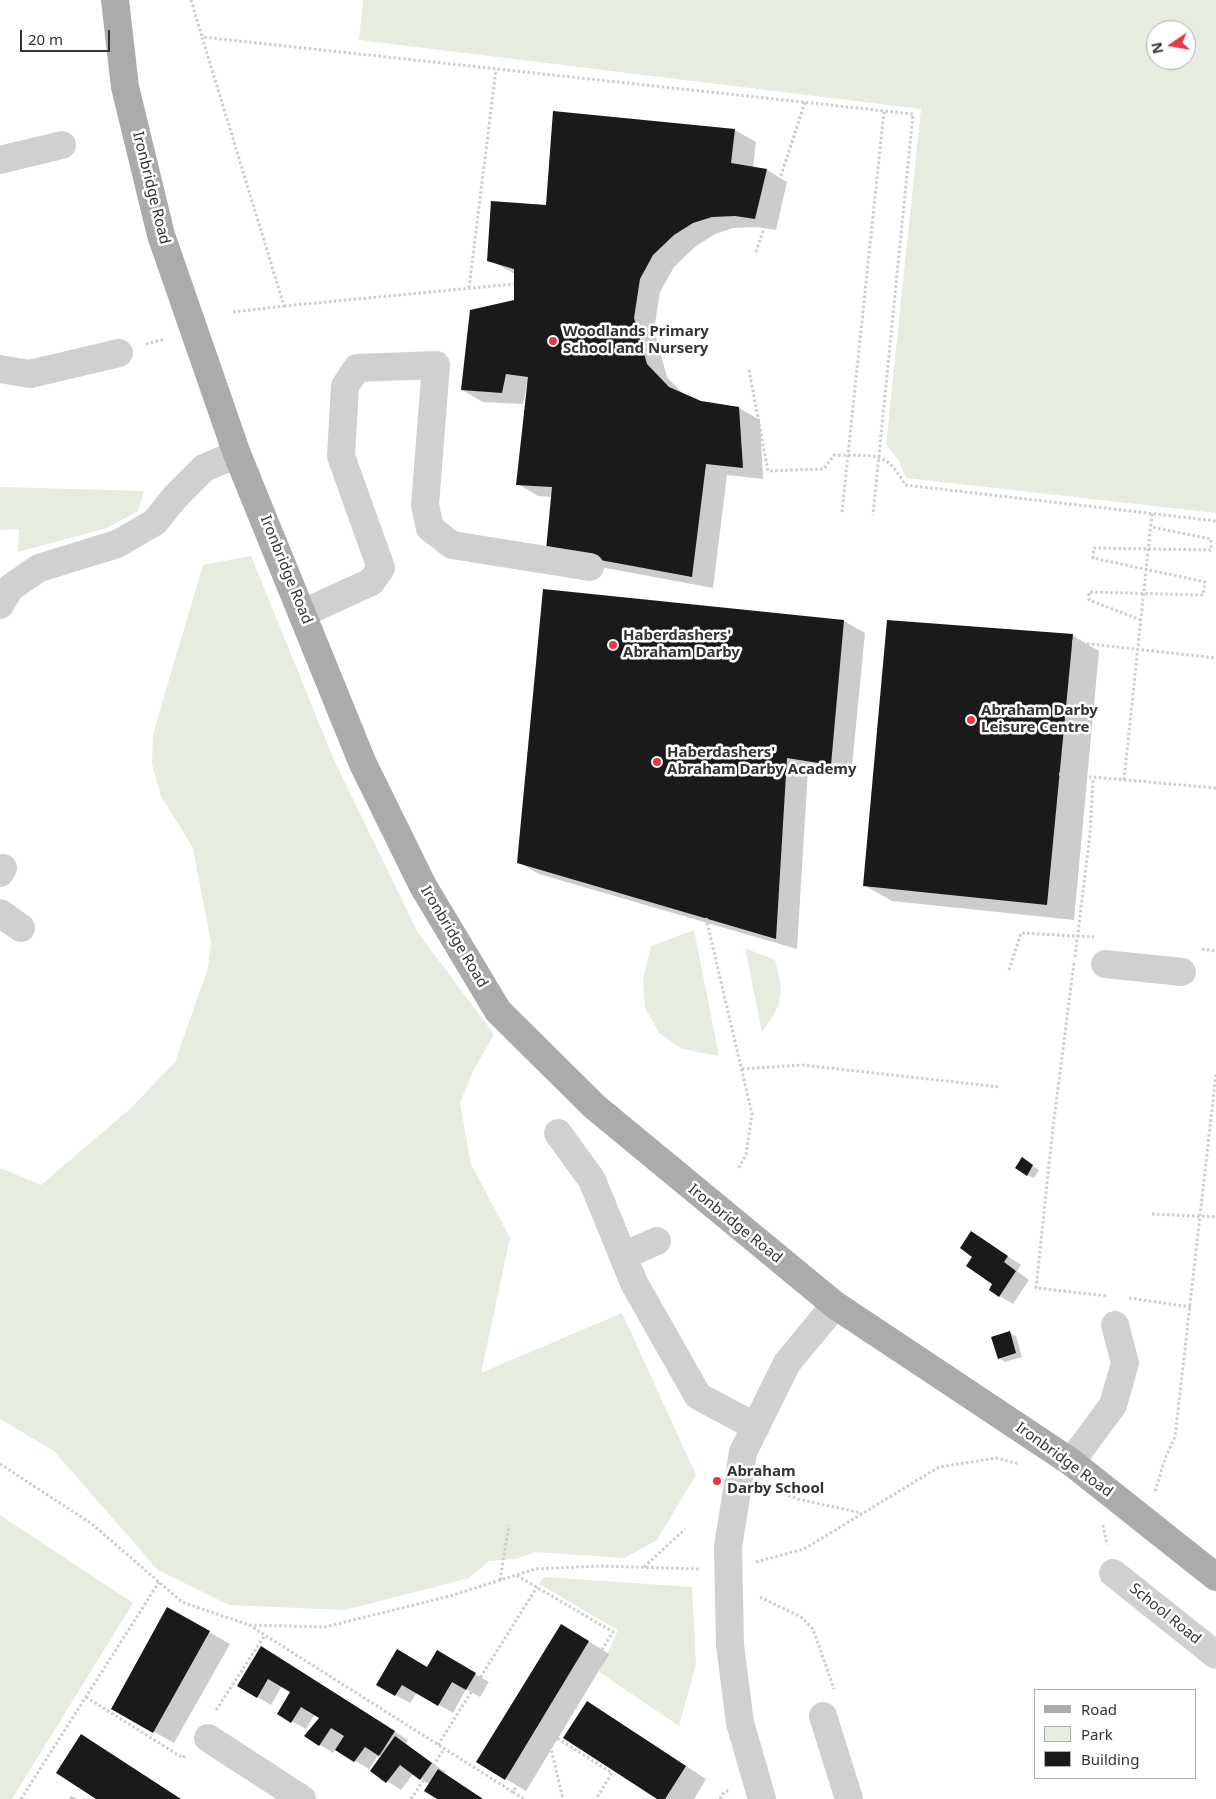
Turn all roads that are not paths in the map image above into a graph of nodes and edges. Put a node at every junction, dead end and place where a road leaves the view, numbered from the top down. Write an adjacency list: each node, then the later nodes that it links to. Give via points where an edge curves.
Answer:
1 (115, 0): 6 (main road, Ironbridge Road, via 125,86 161,235)
2 (62, 145): 3 (street)
3 (0, 160)
4 (119, 353): 5 (street, via 30,374)
5 (0, 369)
6 (238, 454): 8 (street, via 204,468 155,522 117,544 39,568 10,588); 9 (main road, Ironbridge Road)
7 (590, 567): 9 (street, via 452,545 430,528 425,504 436,364 357,368 345,386 341,456 381,568 371,582)
8 (0, 605)
9 (303, 613): 15 (main road, Ironbridge Road, via 364,764 410,860 498,1011 595,1107)
10 (1105, 964): 11 (street)
11 (1182, 972)
12 (558, 1133): 14 (street, via 592,1180)
13 (657, 1241): 14 (street)
14 (623, 1256): 17 (street, via 634,1283 698,1396)
15 (835, 1305): 17 (street, via 787,1363); 18 (main road, Ironbridge Road)
16 (1115, 1325): 18 (street, via 1125,1363 1113,1405)
17 (756, 1427): 25 (street, via 743,1452 728,1565 730,1645 740,1723)
18 (1072, 1462): 20 (main road, Ironbridge Road)
19 (1113, 1573): 21 (street, School Road)
20 (1216, 1577)
21 (1216, 1655)
22 (823, 1716): 26 (street)
23 (202, 1735): 24 (street)
24 (302, 1799)
25 (762, 1799)
26 (849, 1799)

